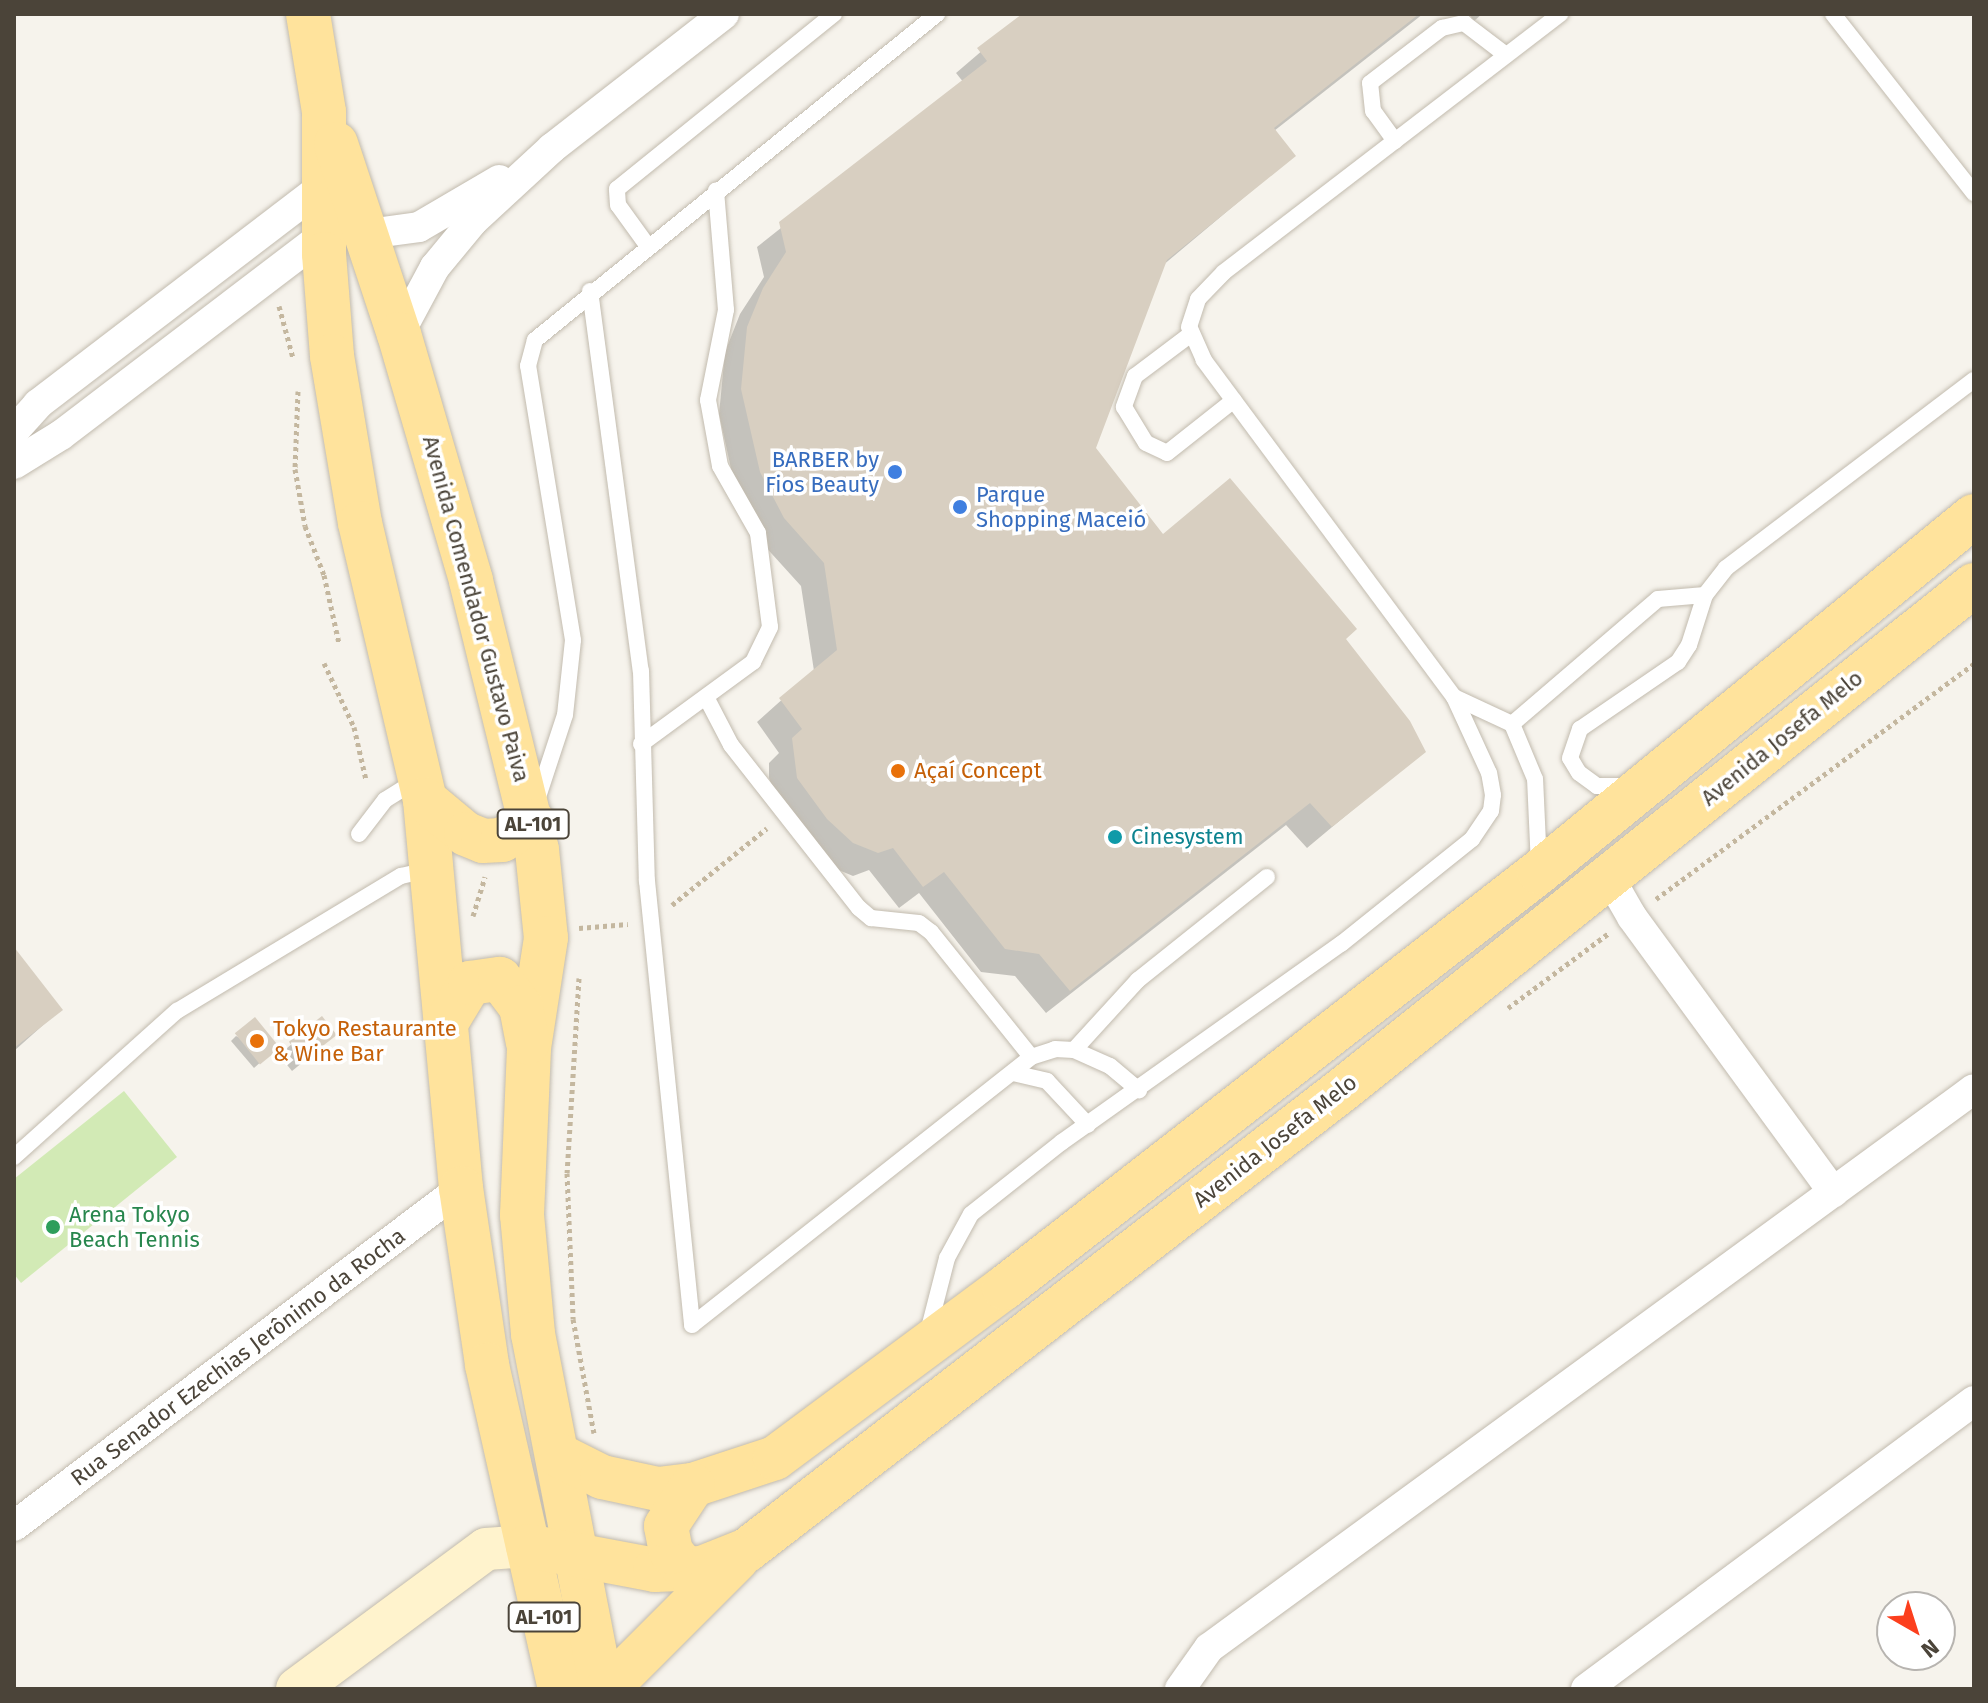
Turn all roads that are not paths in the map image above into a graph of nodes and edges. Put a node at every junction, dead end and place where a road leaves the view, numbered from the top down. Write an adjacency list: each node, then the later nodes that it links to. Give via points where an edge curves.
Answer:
1 (308, 14): 8 (main road, Avenida Comendador Gustavo Paiva / AL-101)
2 (724, 14): 10 (street)
3 (834, 14): 16 (lane, via 617,189 618,205)
4 (1560, 14): 7 (lane)
5 (1833, 14): 13 (lane)
6 (925, 17): 12 (lane)
7 (1506, 55): 9 (lane); 9 (lane, via 1464,23 1442,28 1370,83 1373,111)
8 (324, 112): 11 (main road, Avenida Comendador Gustavo Paiva / AL-101); 15 (main road, Avenida Comendador Gustavo Paiva / AL-101)
9 (1395, 141): 19 (lane, via 1209,285 1190,316)
10 (552, 148): 15 (street, via 419,227); 18 (street, via 453,242)
11 (324, 185): 14 (main road, Avenida Comendador Gustavo Paiva / AL-101); 22 (street, via 38,404)
12 (716, 190): 16 (lane); 27 (lane, via 726,310 708,400 720,466 758,533 770,627 753,662)
13 (1974, 193)
14 (325, 234): 23 (street, via 61,435); 32 (main road, Avenida Comendador Gustavo Paiva / AL-101, via 332,356 360,523)
15 (368, 234): 18 (main road, Avenida Comendador Gustavo Paiva / AL-101)
16 (647, 245): 17 (lane)
17 (590, 291): 30 (lane, via 641,671); 33 (lane, via 549,325 529,353 573,640 565,715)
18 (399, 334): 33 (main road, Avenida Comendador Gustavo Paiva / AL-101, via 499,678)
19 (1191, 334): 21 (lane); 21 (lane, via 1135,376 1124,407 1146,443 1167,453)
20 (1974, 380): 26 (lane, via 1726,568)
21 (1234, 400): 28 (lane)
22 (14, 431)
23 (14, 464)
24 (1974, 516): 31 (main road)
25 (1974, 585): 38 (main road, Avenida Josefa Melo)
26 (1705, 595): 29 (lane, via 1658,599); 31 (lane, via 1678,662 1573,739 1570,758 1597,786)
27 (706, 697): 30 (lane); 42 (lane, via 717,725 871,918 919,923 931,932)
28 (1454, 697): 29 (lane); 45 (lane, via 1489,773 1493,795 1483,826 1341,944)
29 (1512, 724): 36 (lane, via 1535,779)
30 (641, 744): 43 (lane, via 650,922 692,1325)
31 (1647, 786): 36 (main road)
32 (423, 789): 33 (main road, via 457,828 483,841 502,840); 34 (lane, via 385,800); 35 (main road, Avenida Comendador Gustavo Paiva / AL-101)
33 (532, 821): 40 (main road, Avenida Comendador Gustavo Paiva / AL-101, via 546,938)
34 (359, 834)
35 (428, 870): 39 (main road, Avenida Comendador Gustavo Paiva / AL-101); 47 (lane, via 401,876 177,1011)
36 (1539, 872): 50 (main road)
37 (1267, 877): 41 (lane, via 1138,980)
38 (1609, 877): 49 (street, via 1632,917); 56 (main road, Avenida Josefa Melo)
39 (449, 1018): 40 (main road, via 470,983 500,979 521,1007); 48 (main road, Avenida Comendador Gustavo Paiva / AL-101)
40 (529, 1048): 52 (main road, Avenida Comendador Gustavo Paiva / AL-101, via 522,1215 533,1334)
41 (1074, 1050): 42 (lane, via 1055,1049); 45 (lane, via 1110,1066)
42 (1031, 1057): 43 (lane)
43 (1013, 1073): 46 (lane, via 1047,1081)
44 (1974, 1089): 49 (street)
45 (1139, 1090): 46 (lane)
46 (1088, 1125): 50 (lane, via 1001,1188 963,1224 947,1258)
47 (14, 1157)
48 (461, 1188): 54 (street, Rua Senador Ezechias Jerônimo da Rocha); 55 (main road, Avenida Comendador Gustavo Paiva / AL-101, via 487,1365)
49 (1833, 1192): 62 (street, via 1209,1648)
50 (923, 1349): 53 (main road, via 775,1458)
51 (1974, 1401): 63 (street)
52 (558, 1455): 53 (main road, via 602,1477 658,1489); 57 (main road, Avenida Comendador Gustavo Paiva / AL-101)
53 (693, 1485): 58 (main road, via 666,1526 671,1552)
54 (14, 1526)
55 (528, 1546): 57 (main road, Avenida Josefa Melo); 59 (street, via 486,1549); 60 (main road, Avenida Comendador Gustavo Paiva / AL-101)
56 (747, 1550): 58 (main road, Avenida Josefa Melo); 61 (main road)
57 (579, 1559): 58 (main road, Avenida Josefa Melo); 61 (main road, Avenida Comendador Gustavo Paiva / AL-101)
58 (686, 1570)
59 (297, 1689)
60 (560, 1689)
61 (604, 1689)
62 (1180, 1689)
63 (1586, 1689)

